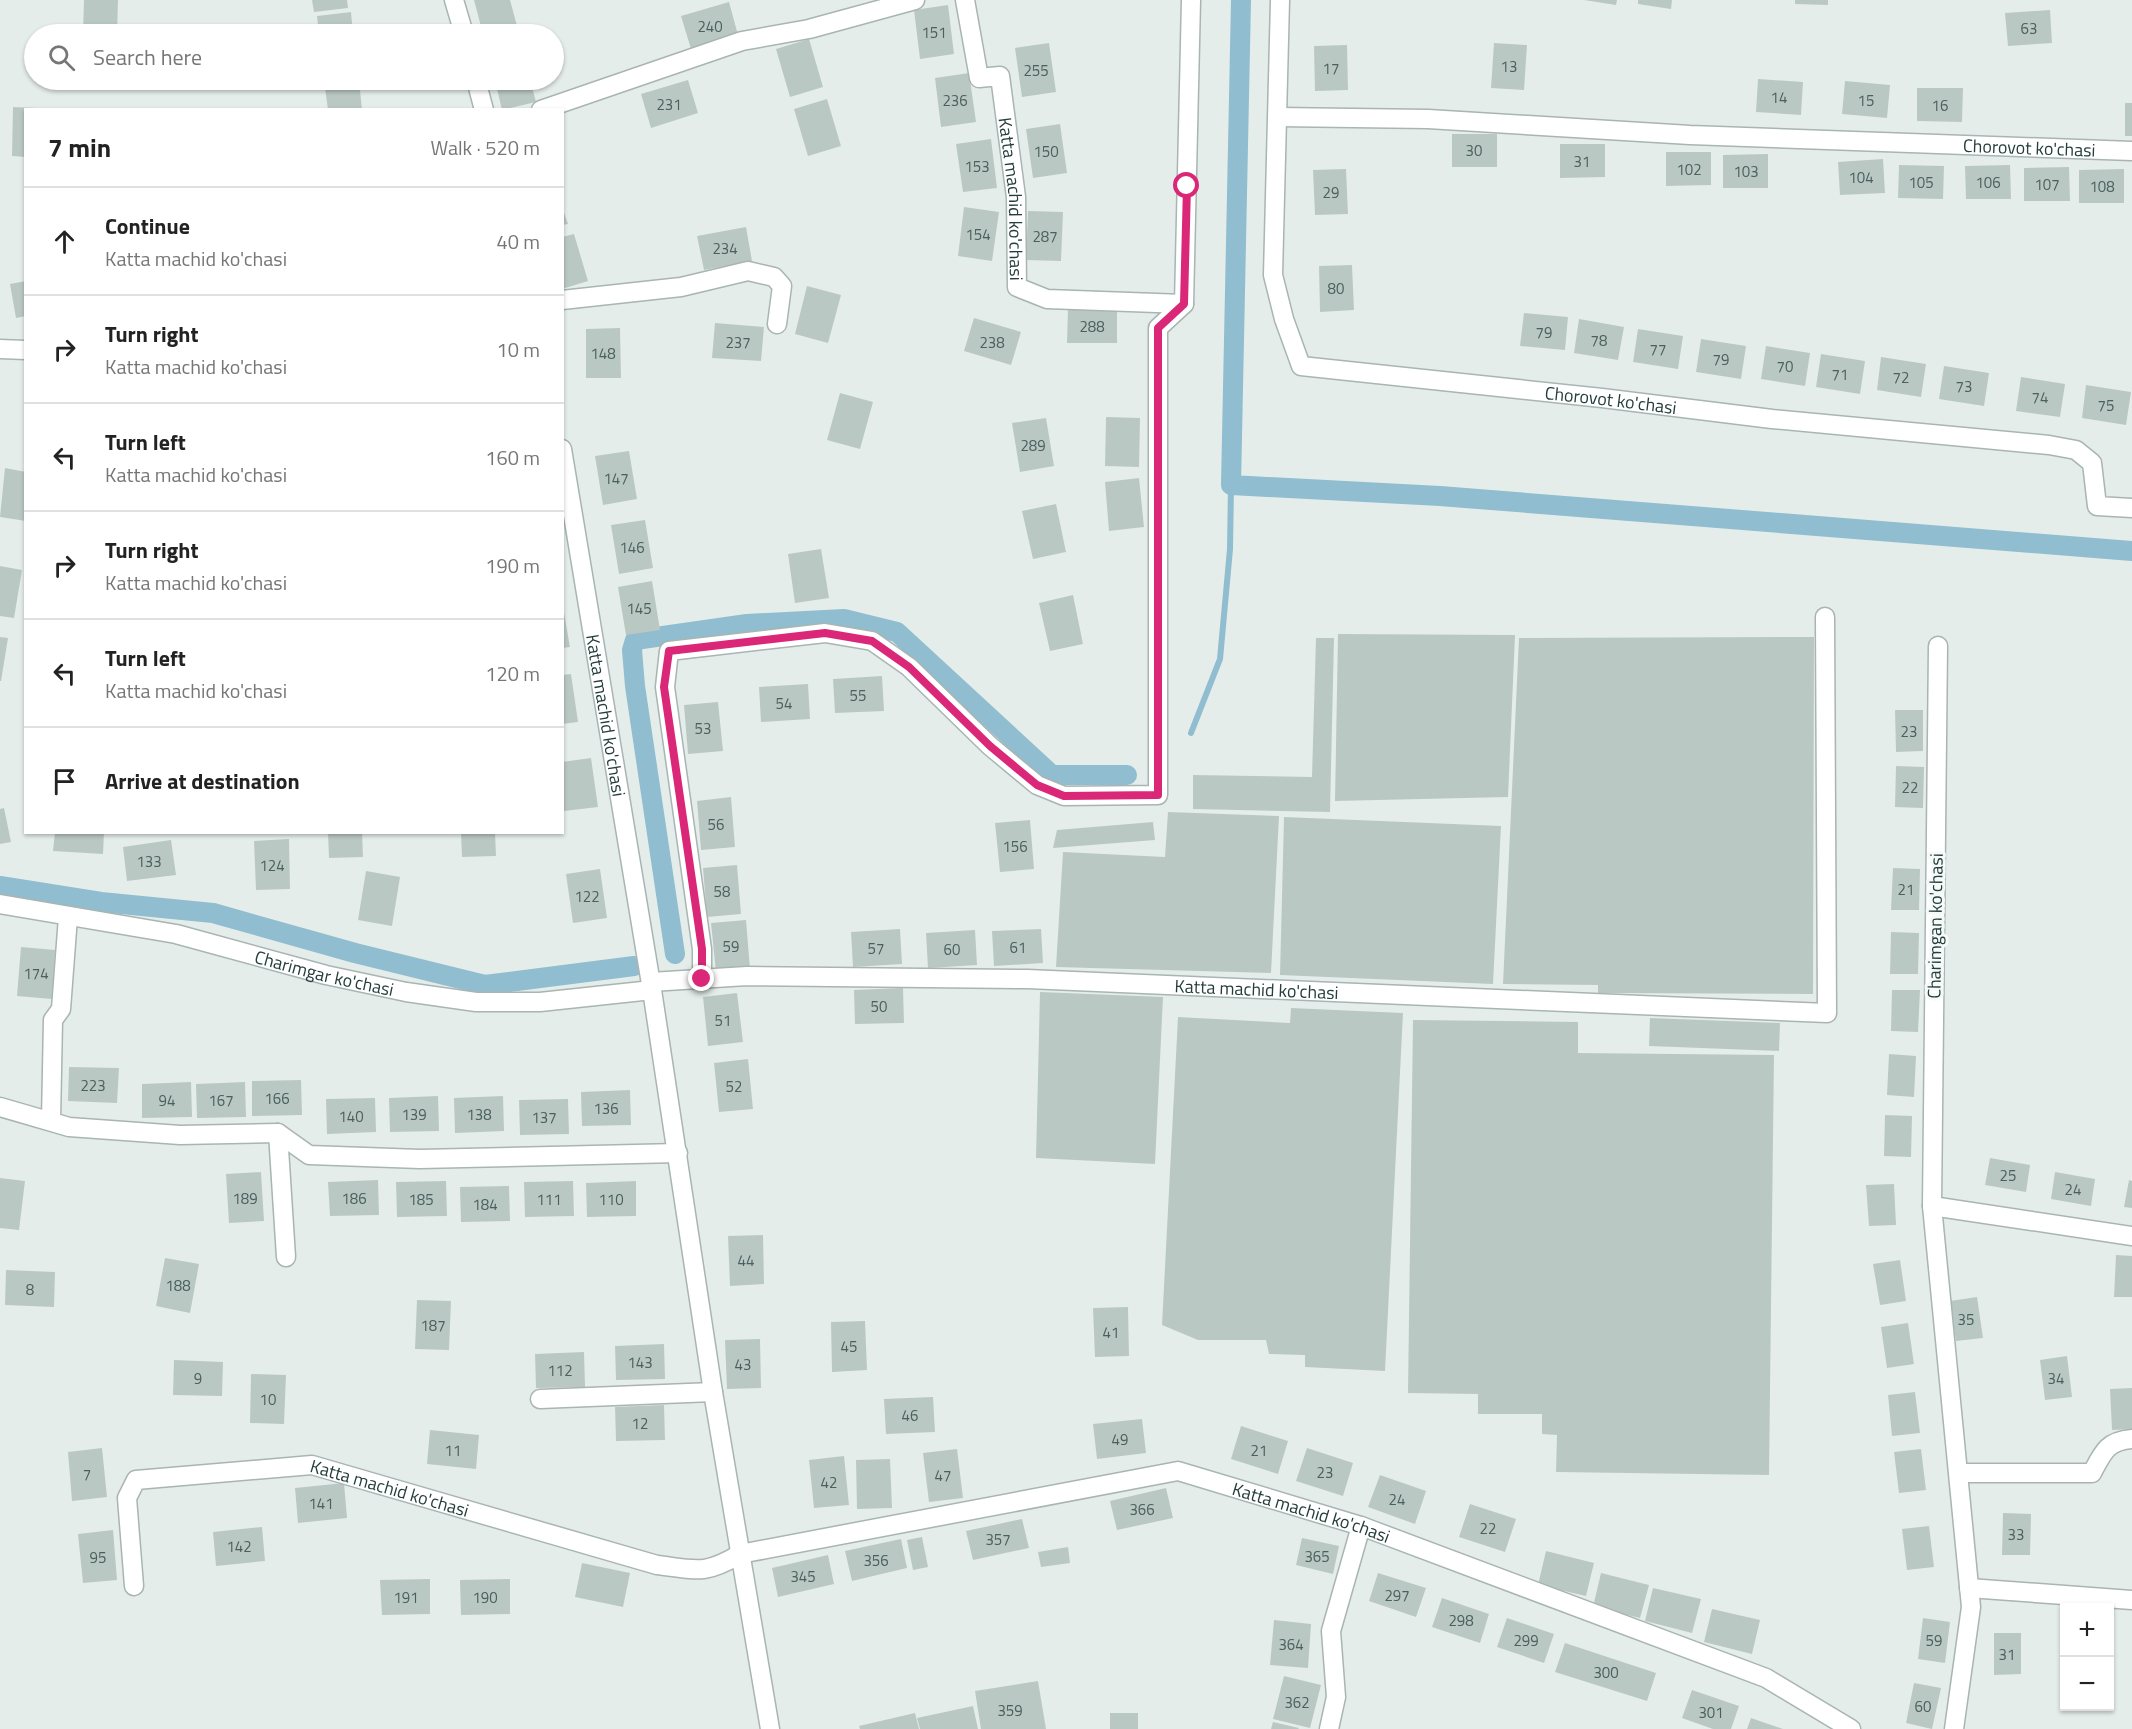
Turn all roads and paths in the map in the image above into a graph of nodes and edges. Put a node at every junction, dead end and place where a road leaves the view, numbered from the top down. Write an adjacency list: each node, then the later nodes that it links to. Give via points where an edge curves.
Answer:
1 (454, 0): 6 (street)
2 (915, 0): 9 (street, via 809,29 742,41)
3 (965, 0): 13 (street, Katta machid ko'chasi, via 980,78 1000,76 1016,197 1017,287 1047,299)
4 (1191, 0): 13 (street)
5 (1280, 0): 10 (street, Chorovot ko'chasi)
6 (461, 24)
7 (479, 90): 8 (street)
8 (483, 108)
9 (547, 108)
10 (1278, 117): 11 (street, Chorovot ko'chasi, via 1428,119 1690,135); 18 (street, Chorovot ko'chasi, via 1273,274 1301,366 1772,419 2049,445 2076,450 2092,463 2097,506)
11 (2132, 151)
12 (564, 300): 14 (street, via 681,287 748,271 774,277 782,286)
13 (1184, 304): 23 (street, via 1158,328 1158,795 1064,796 1037,785 990,746 909,667 872,641 825,633 669,651 664,687 702,949)
14 (777, 324)
15 (0, 349): 16 (street)
16 (24, 350)
17 (564, 461): 24 (street, Katta machid ko'chasi)
18 (2132, 508)
19 (1826, 617): 23 (street, Katta machid ko'chasi, via 1827,1013 1027,979 747,976)
20 (1938, 646): 29 (street, Charimgan ko'chasi)
21 (0, 904): 22 (street, Charimgar ko'chasi)
22 (68, 917): 24 (street, Charimgar ko'chasi, via 176,934 326,975 476,1002 540,1002); 26 (street, via 61,1009 53,1020)
23 (702, 979): 24 (street, Katta machid ko'chasi)
24 (651, 986): 28 (street, Katta machid ko'chasi)
25 (0, 1107): 26 (street)
26 (51, 1121): 27 (street, via 69,1127 180,1135)
27 (278, 1133): 28 (street, via 309,1155 420,1159); 31 (street)
28 (678, 1153): 32 (street, Katta machid ko'chasi)
29 (1932, 1206): 30 (street); 35 (street, Charimgan ko'chasi)
30 (2132, 1236)
31 (286, 1257)
32 (713, 1392): 33 (street); 37 (street, Katta machid ko'chasi)
33 (540, 1399)
34 (2132, 1439): 35 (street, via 2116,1440 2102,1454 2092,1473)
35 (1960, 1473): 39 (street, Charimgan ko'chasi)
36 (1361, 1526): 37 (street, Katta machid ko'chasi, via 1178,1471); 42 (street, via 1331,1631 1336,1697); 43 (street, Katta machid ko'chasi, via 1766,1678)
37 (740, 1554): 38 (street, Katta machid ko'chasi, via 703,1571 657,1565 312,1466 263,1468 136,1480 127,1498); 41 (street, Katta machid ko'chasi)
38 (134, 1586)
39 (1969, 1588): 40 (street); 44 (street, Charimgan ko'chasi, via 1971,1607)
40 (2132, 1600)
41 (770, 1729)
42 (1329, 1729)
43 (1851, 1729)
44 (1954, 1729)

